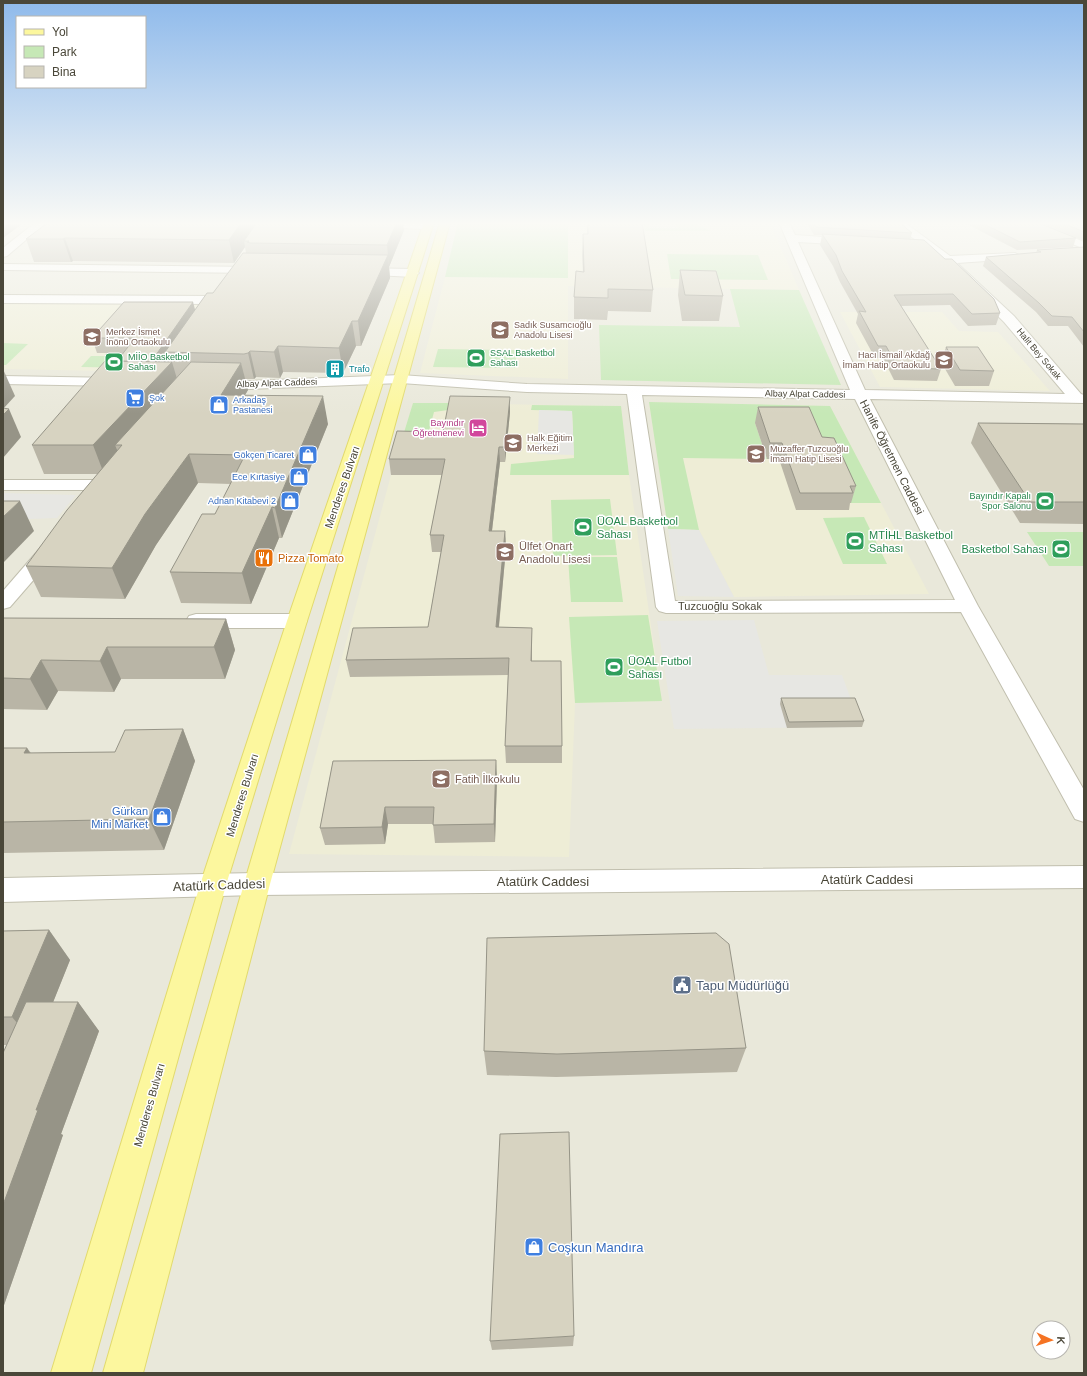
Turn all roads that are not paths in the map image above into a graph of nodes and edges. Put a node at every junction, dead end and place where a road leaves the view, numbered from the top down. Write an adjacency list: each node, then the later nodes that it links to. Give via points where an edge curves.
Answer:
1 (225, 286): 7 (street)
2 (410, 286): 12 (main road, Menderes Bulvarı)
3 (416, 286): 12 (main road, Menderes Bulvarı)
4 (812, 286): 14 (street, Hanife Öğretmen Caddesi)
5 (975, 286): 15 (street, Halit Bey Sokak, via 1009,319)
6 (3, 299): 7 (street)
7 (216, 300): 8 (street)
8 (207, 313)
9 (3, 380): 10 (street)
10 (128, 382)
11 (201, 384): 12 (street, Albay Alpat Caddesi)
12 (387, 386): 13 (street, Albay Alpat Caddesi); 21 (main road, Menderes Bulvarı); 25 (main road, Menderes Bulvarı)
13 (634, 390): 14 (street, Albay Alpat Caddesi); 20 (street, Tuzcuoğlu Sokak, via 666,606)
14 (860, 395): 15 (street, Albay Alpat Caddesi); 20 (street, Hanife Öğretmen Caddesi)
15 (1081, 399)
16 (3, 485): 17 (street, via 111,479)
17 (90, 502)
18 (60, 538): 19 (street)
19 (3, 603)
20 (968, 606): 23 (street, Hanife Öğretmen Caddesi)
21 (296, 621): 22 (street); 26 (main road, Menderes Bulvarı)
22 (178, 622)
23 (1084, 812)
24 (1084, 877): 25 (street, Atatürk Caddesi)
25 (257, 884): 26 (street, Atatürk Caddesi); 29 (main road, Menderes Bulvarı)
26 (213, 885): 27 (street, Atatürk Caddesi); 28 (main road, Menderes Bulvarı)
27 (3, 890)
28 (72, 1373)
29 (123, 1373)

